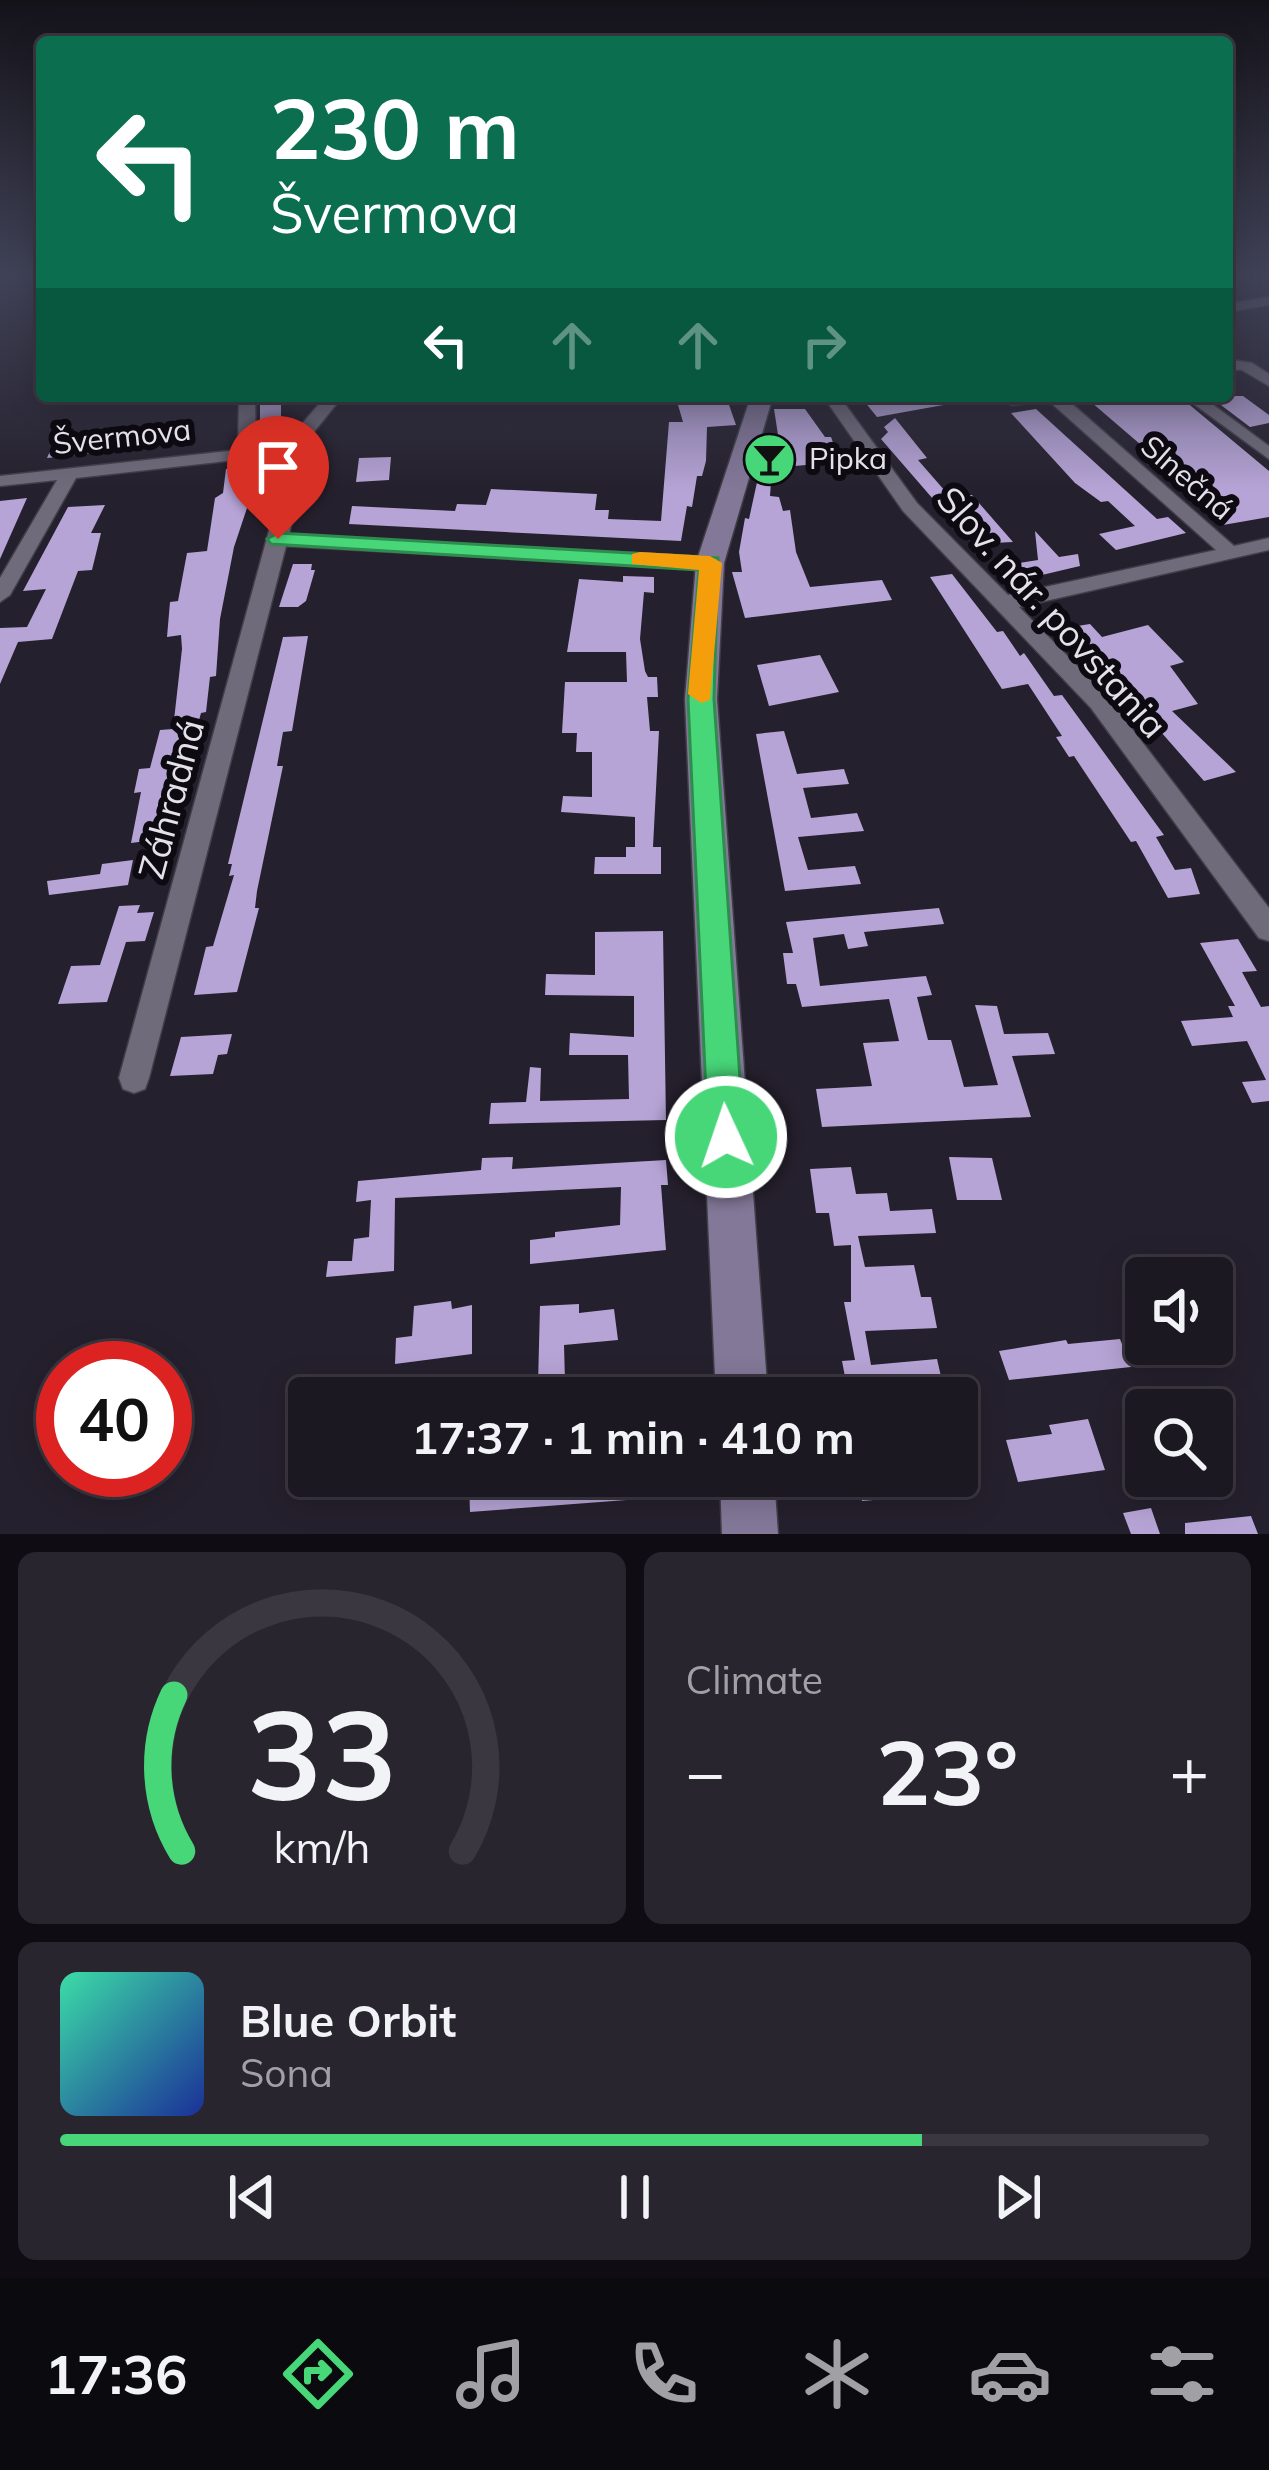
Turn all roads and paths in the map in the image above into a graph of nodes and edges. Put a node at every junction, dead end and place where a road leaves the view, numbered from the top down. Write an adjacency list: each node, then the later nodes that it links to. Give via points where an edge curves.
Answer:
1 (1234, 364): 2 (street)
2 (1269, 381)
3 (247, 402): 10 (street)
4 (330, 402): 9 (street)
5 (760, 402): 17 (street)
6 (835, 402): 19 (street, Slov. nár. povstania, via 910,507)
7 (1060, 402): 16 (street, Slnečná)
8 (1199, 402): 11 (street)
9 (300, 448): 10 (street, Švermova); 14 (street)
10 (247, 454): 12 (street, Švermova)
11 (1269, 454)
12 (70, 473): 13 (street, Švermova); 18 (street)
13 (0, 481)
14 (278, 539): 17 (street); 21 (street, Záhradná)
15 (1269, 544): 16 (street)
16 (1231, 553): 19 (street)
17 (710, 563): 22 (street, via 701,699)
18 (0, 595)
19 (1004, 604): 20 (street, Slov. nár. povstania, via 1099,702)
20 (1269, 929)
21 (134, 1078)
22 (741, 1377)
23 (748, 1497): 24 (street)
24 (750, 1534)

